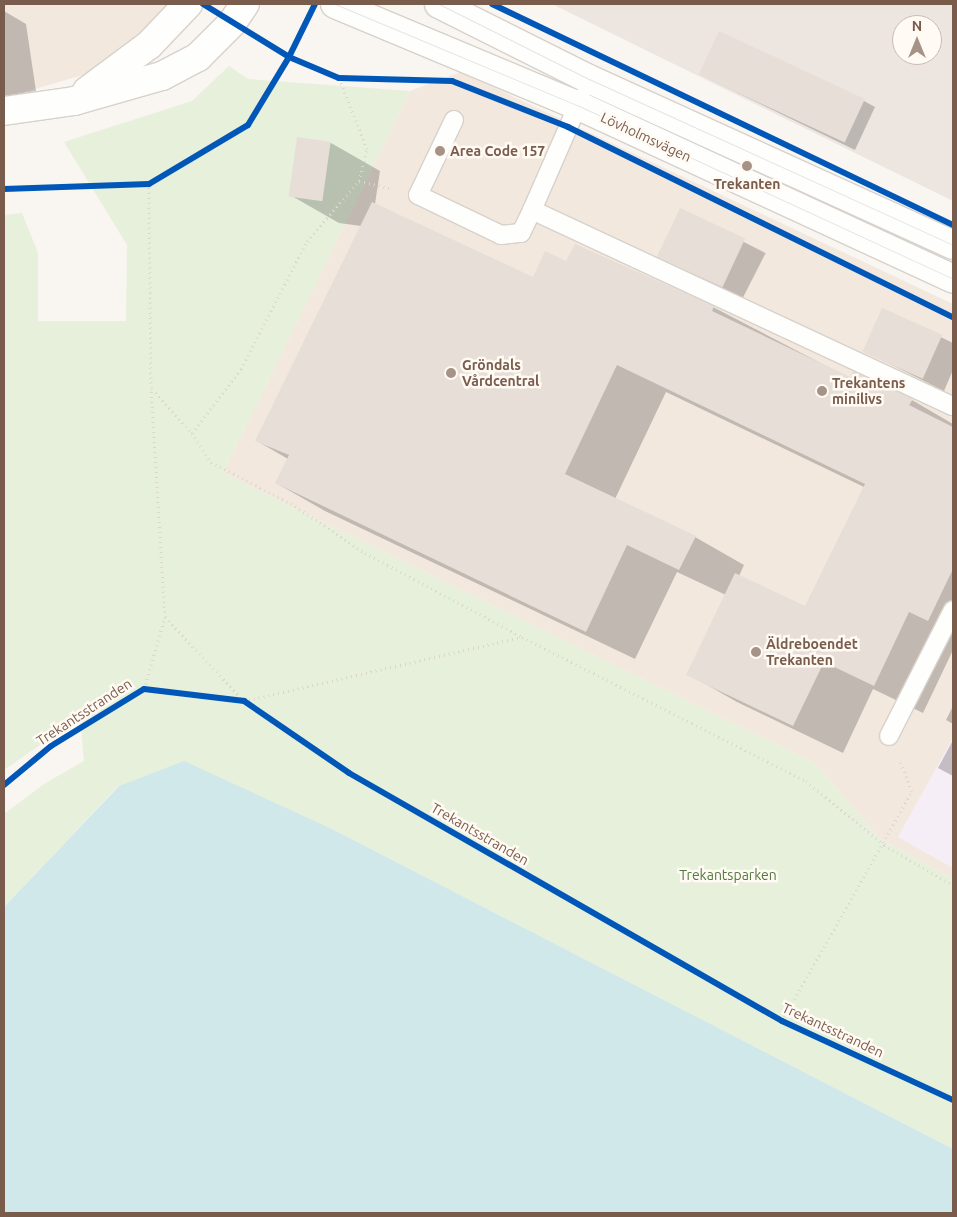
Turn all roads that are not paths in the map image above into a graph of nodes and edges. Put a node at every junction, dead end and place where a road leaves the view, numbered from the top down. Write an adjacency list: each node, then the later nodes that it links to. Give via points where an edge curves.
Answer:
1 (188, 4): 6 (street, via 149,45)
2 (245, 4): 6 (street, via 232,23 198,57 162,76)
3 (439, 4): 5 (street)
4 (323, 8): 7 (street, Lövholmsvägen)
5 (589, 79): 7 (lane); 11 (street)
6 (74, 101): 8 (street)
7 (577, 106): 10 (lane); 12 (street, Lövholmsvägen)
8 (4, 111)
9 (454, 120): 10 (lane, via 418,195 501,235 521,233)
10 (532, 210): 13 (lane)
11 (953, 245)
12 (953, 279)
13 (953, 406)
14 (953, 610): 15 (lane)
15 (889, 736)

